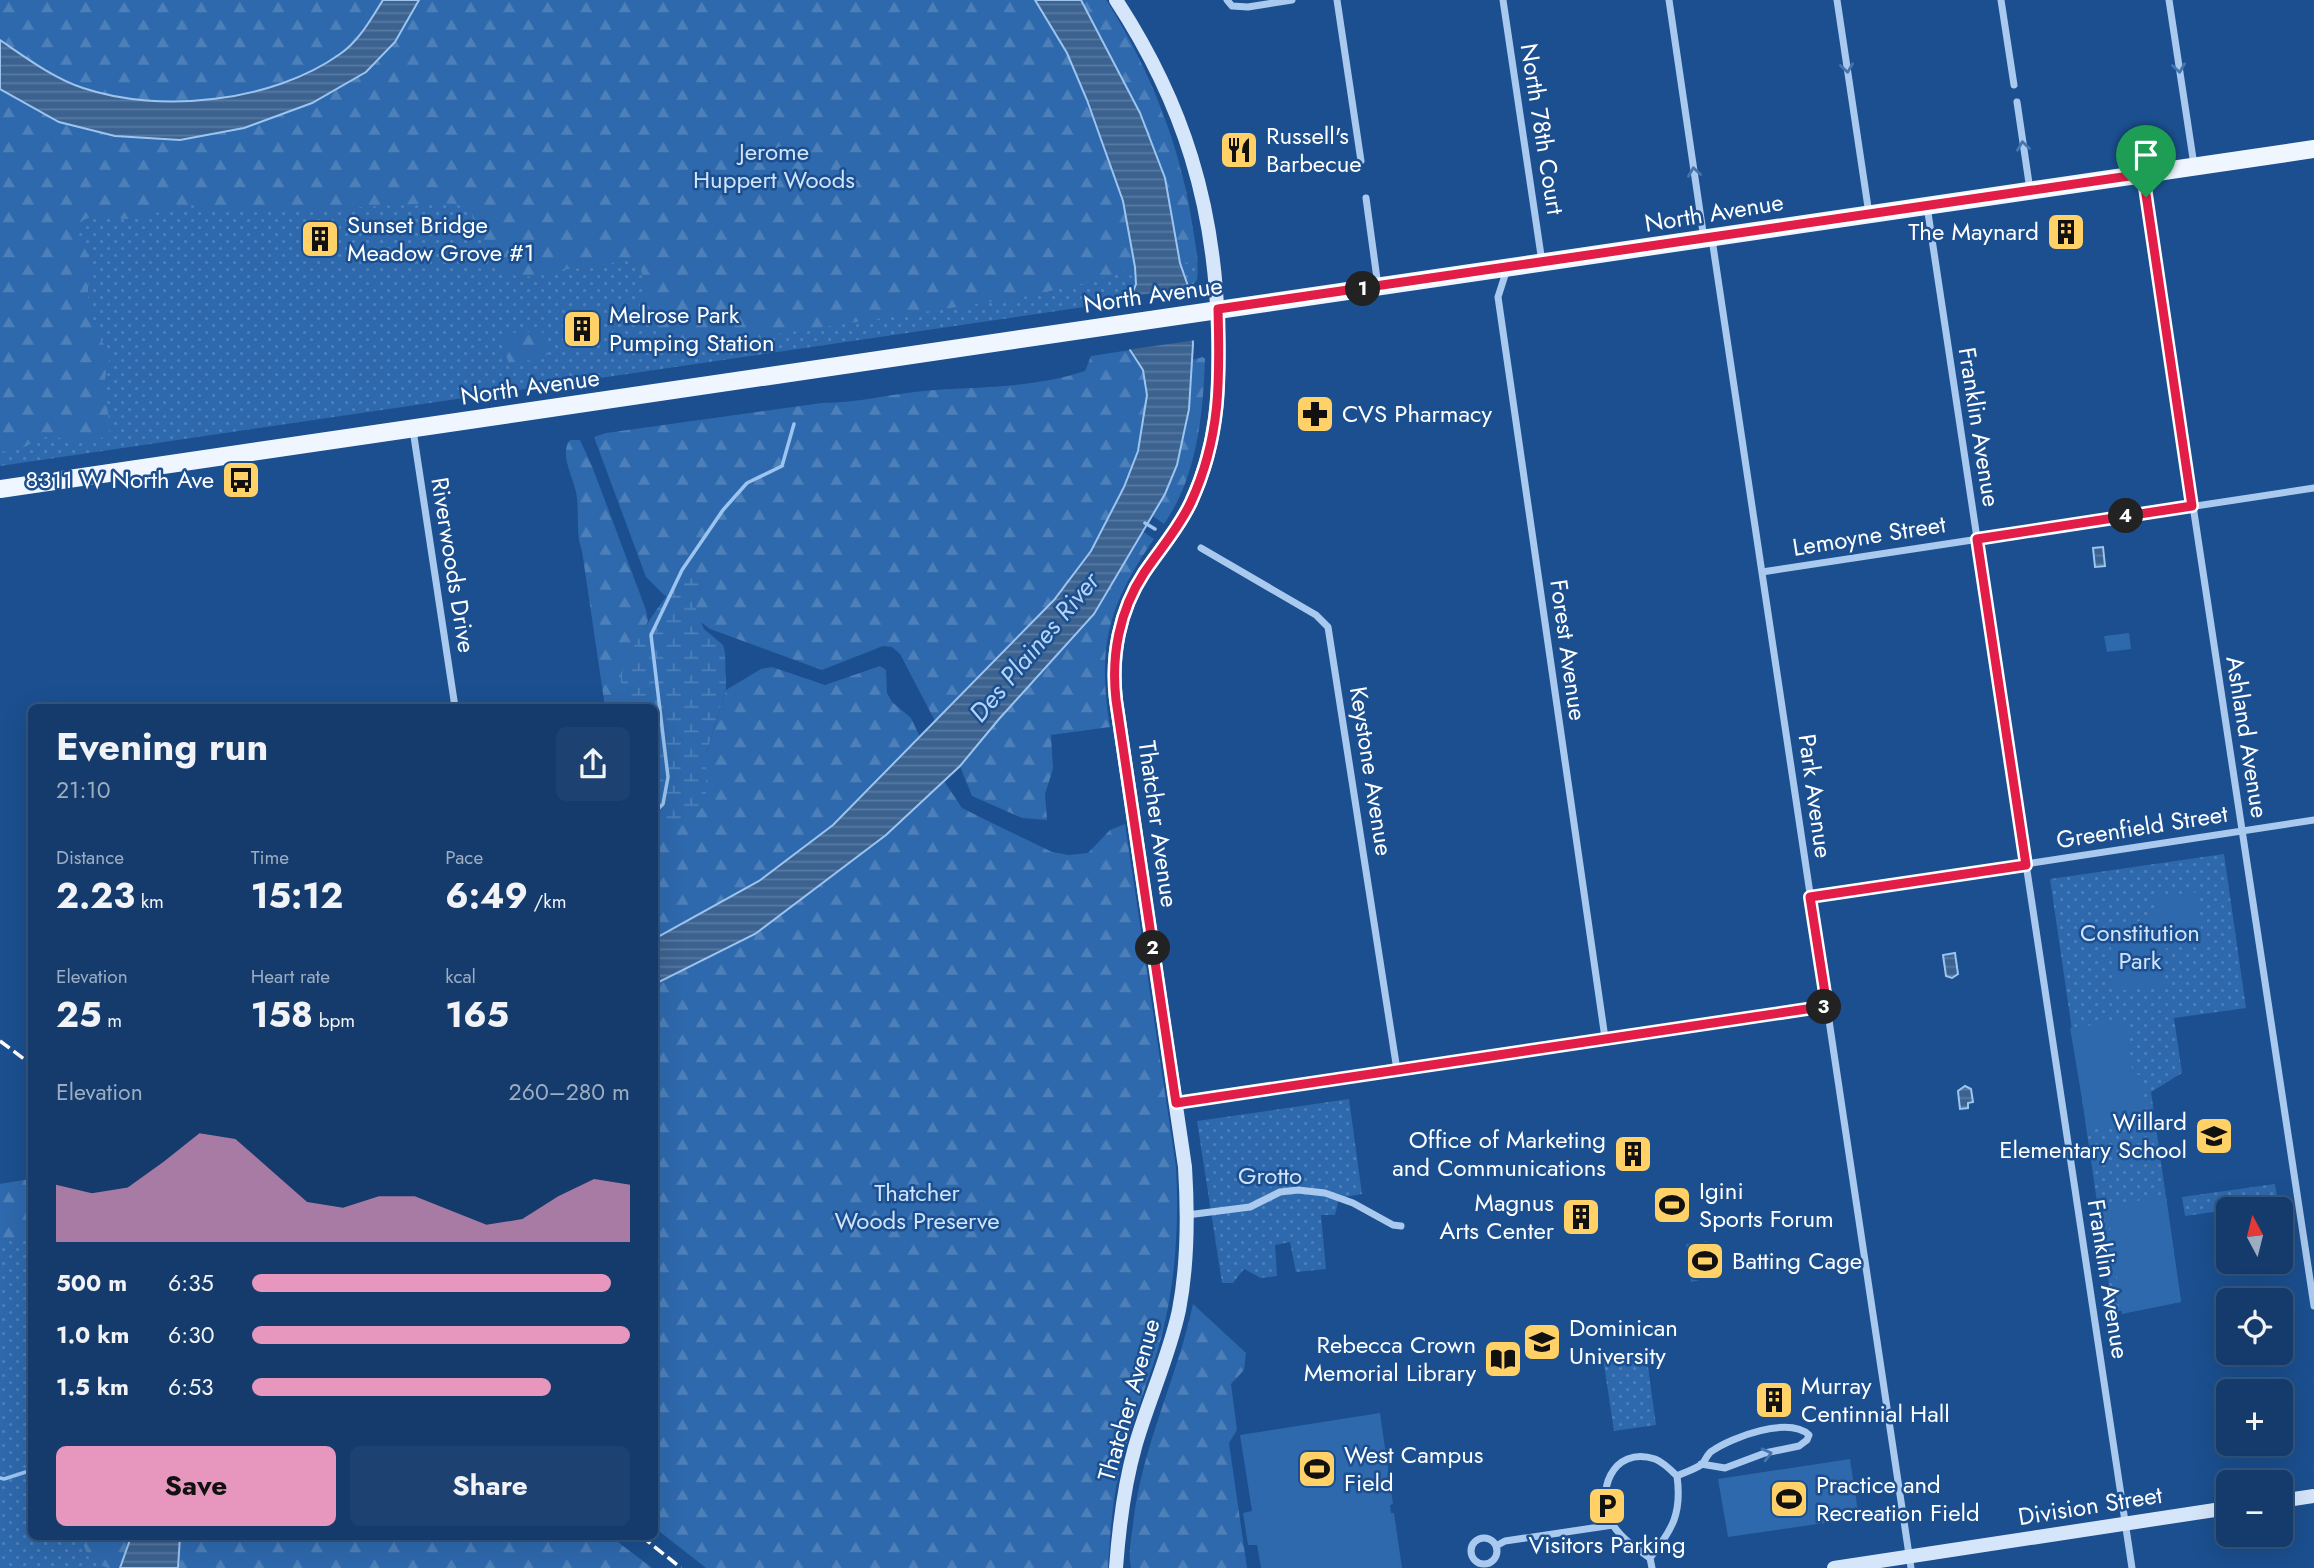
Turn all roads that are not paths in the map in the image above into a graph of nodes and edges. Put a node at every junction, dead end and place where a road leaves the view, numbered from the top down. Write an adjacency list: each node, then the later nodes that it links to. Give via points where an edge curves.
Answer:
1 (1116, 0): 24 (street, Thatcher Avenue, via 1161,78 1187,143 1209,220)
2 (1227, 0): 3 (street, via 1232,6 1248,7)
3 (1292, 0)
4 (1337, 0): 13 (street)
5 (1503, 0): 21 (street, North 78th Court)
6 (1669, 0): 20 (street, Park Avenue, one-way to 6)
7 (1837, 0): 19 (street, one-way to 19)
8 (2001, 0): 10 (street)
9 (2169, 0): 14 (street, one-way to 14)
10 (2014, 85)
11 (2017, 102): 16 (street, one-way to 11)
12 (2314, 149): 14 (main road, North Avenue)
13 (1361, 162)
14 (2194, 166): 15 (main road, North Avenue)
15 (2143, 174): 16 (main road, North Avenue); 28 (street, Ashland Avenue)
16 (2030, 191): 18 (main road, North Avenue)
17 (1366, 198): 23 (street)
18 (1927, 206): 19 (main road, North Avenue); 29 (street, Franklin Avenue)
19 (1869, 215): 20 (main road, North Avenue)
20 (1708, 239): 21 (main road, North Avenue); 31 (street, Park Avenue)
21 (1543, 263): 22 (main road, North Avenue)
22 (1507, 269): 23 (main road, North Avenue); 38 (street, Forest Avenue, via 1497,296)
23 (1378, 287): 24 (main road, North Avenue)
24 (1218, 309): 25 (main road, North Avenue); 40 (street, Thatcher Avenue, via 1219,394 1204,468 1181,521 1135,587 1115,650 1116,700)
25 (413, 430): 27 (main road, North Avenue); 32 (street, Riverwoods Drive)
26 (2314, 488): 28 (street, Lemoyne Street)
27 (0, 489)
28 (2192, 506): 29 (street, Lemoyne Street); 34 (street, Ashland Avenue)
29 (1977, 539): 31 (street, Lemoyne Street); 35 (street, Franklin Avenue)
30 (1201, 548): 39 (street, Keystone Avenue, via 1316,615 1328,628)
31 (1762, 572): 36 (street, Park Avenue)
32 (455, 704)
33 (2314, 820): 34 (street, Greenfield Street)
34 (2242, 831): 35 (street, Greenfield Street); 43 (street, Ashland Avenue)
35 (2026, 865): 36 (street, Greenfield Street); 49 (street, Franklin Avenue)
36 (1810, 897): 37 (street, Park Avenue)
37 (1827, 1006): 38 (street); 53 (street, Park Avenue)
38 (1605, 1038): 39 (street)
39 (1396, 1070): 40 (street)
40 (1176, 1103): 41 (street, Thatcher Avenue)
41 (1187, 1216): 42 (street, via 1250,1207 1280,1192 1298,1189 1353,1203); 55 (street, Thatcher Avenue, via 1179,1309 1135,1446)
42 (1401, 1226)
43 (2314, 1306)
44 (1701, 1464): 44 (street, one-way to 44, via 1725,1468 1799,1446 1809,1435 1803,1429 1778,1427 1746,1435 1710,1452); 45 (street)
45 (1677, 1476): 50 (street, via 1659,1460 1647,1457 1616,1466 1606,1481 1604,1497); 52 (street, via 1678,1513)
46 (2314, 1496): 47 (street)
47 (2293, 1499)
48 (2216, 1510): 49 (street, Division Street)
49 (2125, 1523): 53 (street, Division Street); 58 (street, Franklin Avenue)
50 (1613, 1525): 51 (street); 52 (street)
51 (1496, 1546): 54 (street, via 1496,1558); 54 (street, via 1483,1538 1472,1544 1472,1557)
52 (1650, 1558): 56 (street)
53 (1910, 1562): 57 (street, Division Street)
54 (1486, 1566)
55 (1116, 1568)
56 (1652, 1568)
57 (1835, 1568)
58 (2132, 1568)

